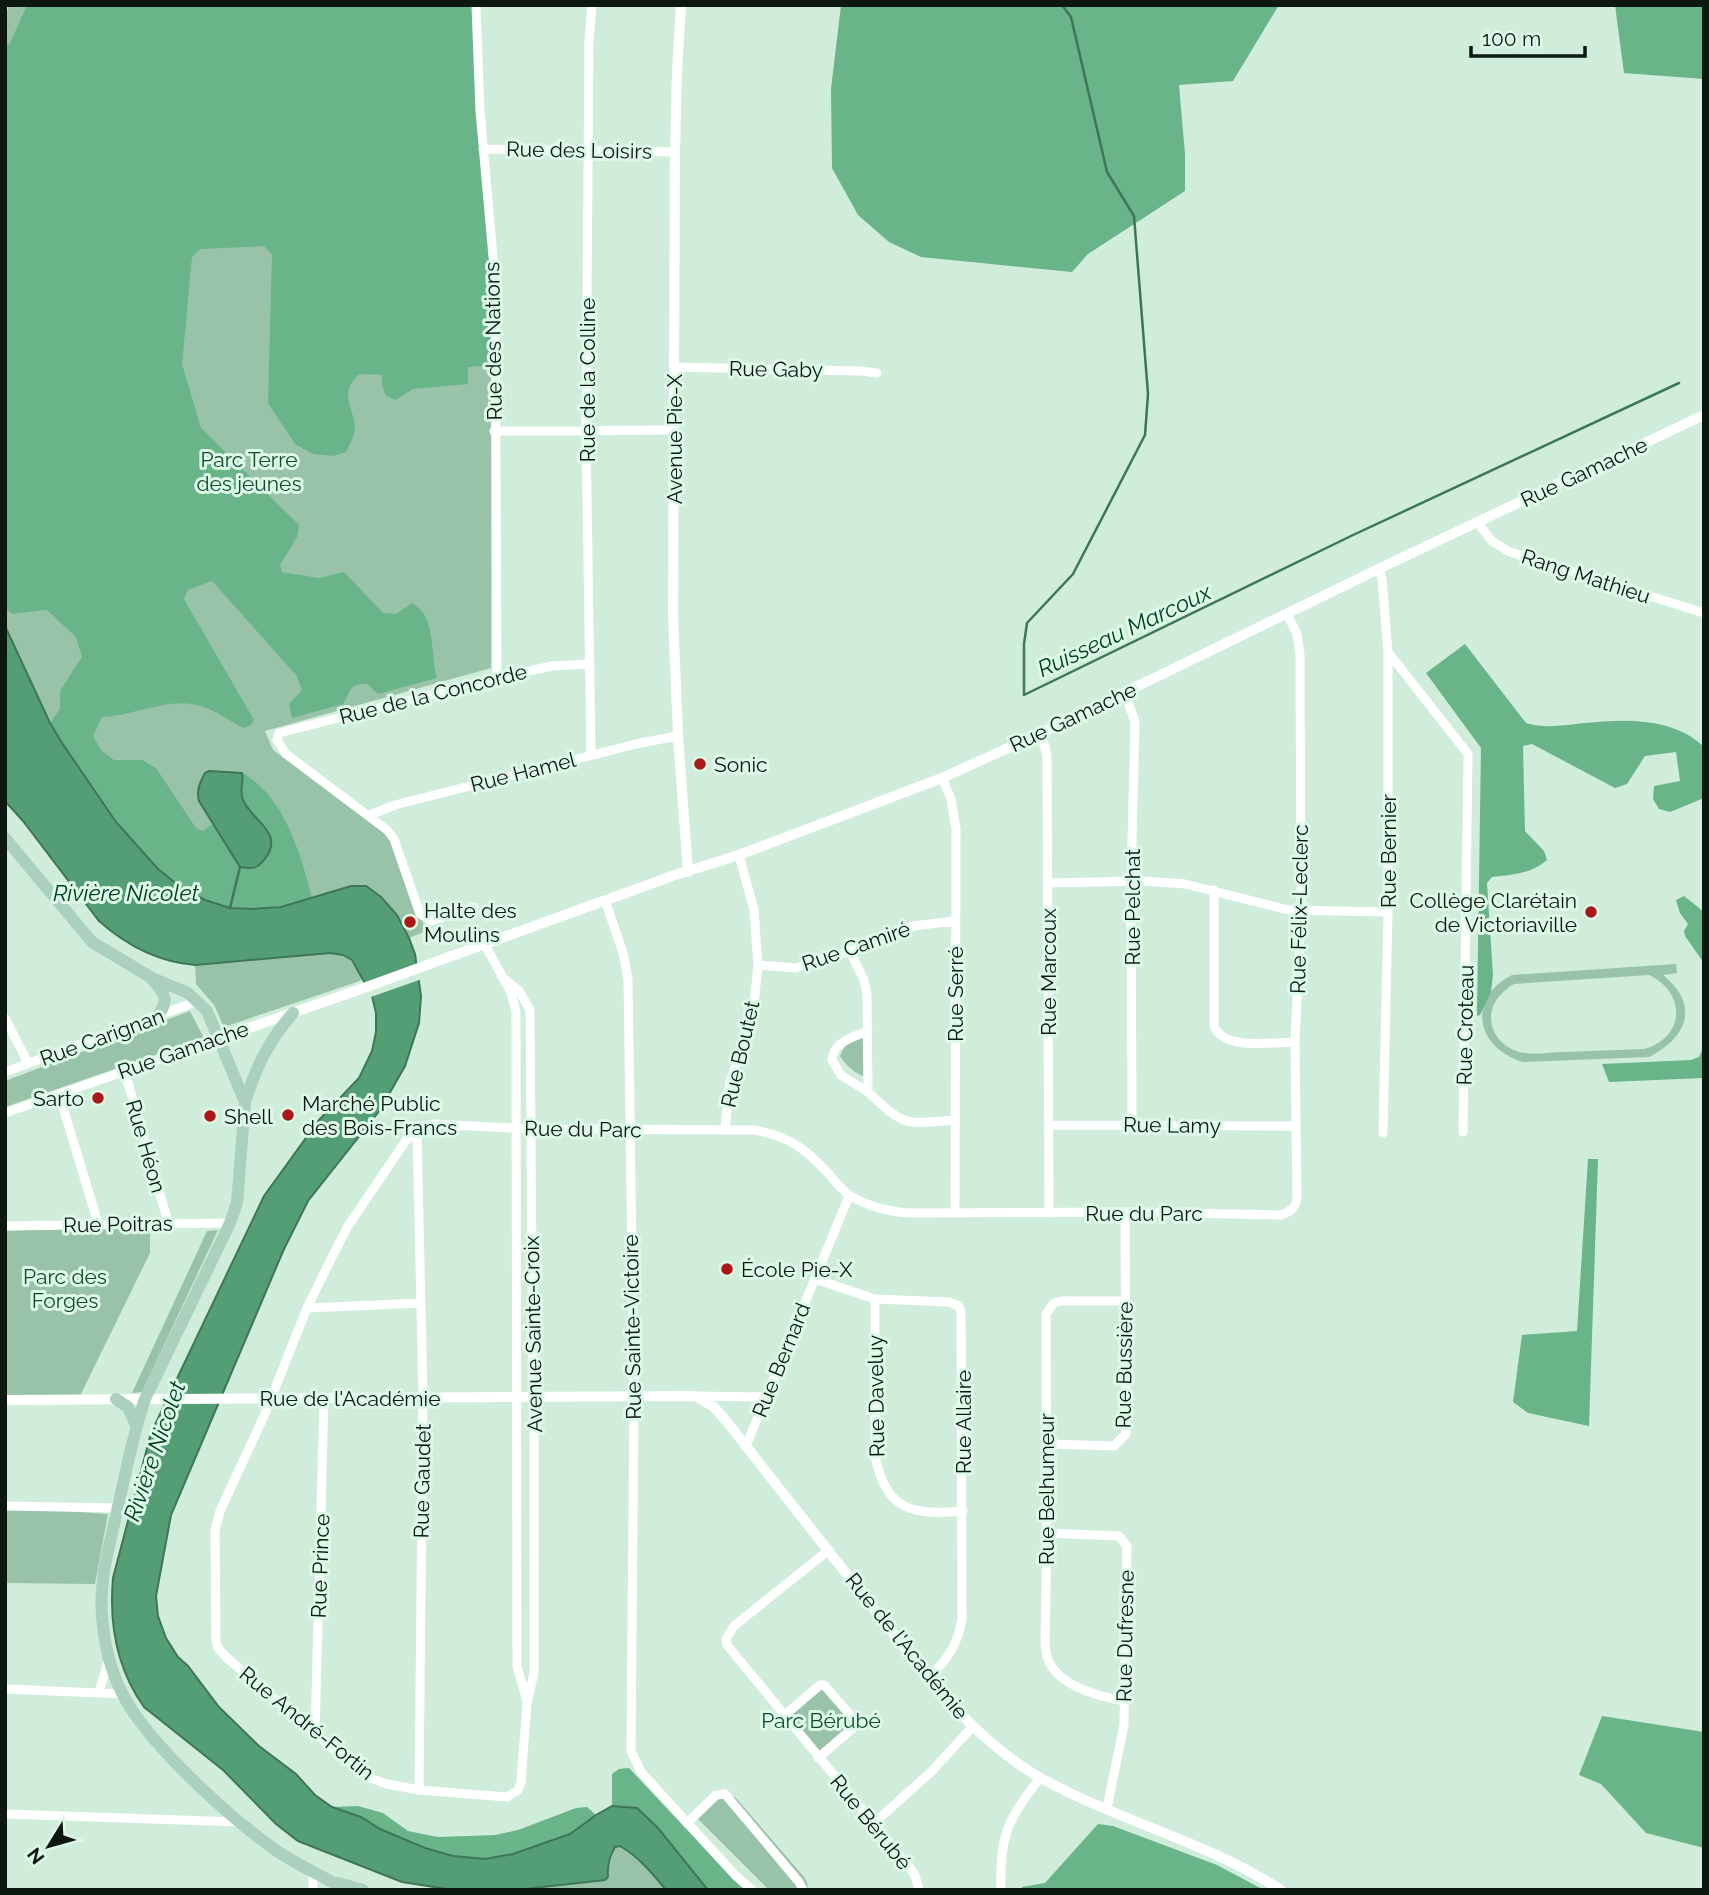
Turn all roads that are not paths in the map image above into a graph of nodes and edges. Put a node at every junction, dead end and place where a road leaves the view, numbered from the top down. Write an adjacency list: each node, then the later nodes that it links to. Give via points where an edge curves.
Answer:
1 (476, 5): 4 (street, Rue des Nations)
2 (592, 5): 5 (street, Rue de la Colline)
3 (681, 5): 6 (street, Avenue Pie-X)
4 (484, 149): 5 (street, Rue des Loisirs); 11 (street, Rue des Nations, via 495,279)
5 (590, 150): 6 (street, Rue des Loisirs); 12 (street, Rue de la Colline)
6 (676, 152): 7 (street, Avenue Pie-X)
7 (674, 367): 8 (street, Rue Gaby); 10 (street, Avenue Pie-X)
8 (877, 373)
9 (1704, 415): 13 (street, Rue Gamache)
10 (673, 430): 12 (street); 22 (street, Avenue Pie-X)
11 (494, 431): 12 (street); 19 (street, Rue des Nations)
12 (586, 432): 18 (street, Rue de la Colline)
13 (1478, 523): 14 (street, Rue Gamache); 16 (street, Rang Mathieu, via 1492,541 1510,552)
14 (1379, 569): 15 (street, Rue Gamache); 17 (street, Rue Bernier)
15 (1287, 614): 20 (street, Rue Gamache); 34 (street, Rue Félix-Leclerc, via 1300,654)
16 (1704, 614)
17 (1388, 652): 35 (street, Rue Bernier); 65 (street, Rue Croteau, via 1468,754)
18 (589, 664): 19 (street, Rue de la Concorde, via 552,666); 23 (street, Rue de la Colline)
19 (497, 678): 25 (street, Rue de la Concorde, via 279,733 277,740 286,754)
20 (1125, 692): 21 (street, Rue Gamache); 29 (street, Rue Pelchat, via 1135,722)
21 (1041, 733): 24 (street, Rue Gamache); 30 (street, Rue Marcoux, via 1047,756)
22 (678, 736): 23 (street, Rue Hamel); 28 (street, Avenue Pie-X)
23 (591, 755): 25 (street, Rue Hamel, via 395,805)
24 (942, 778): 27 (street, Rue Gamache); 36 (street, Rue Serré, via 955,816)
25 (370, 816): 33 (street, via 394,839 420,914 431,921)
26 (5, 838): 41 (main road, via 92,942)
27 (739, 855): 28 (street, Rue Gamache); 39 (street, Rue Boutet, via 754,910)
28 (688, 872): 32 (street, Rue Gamache)
29 (1131, 881): 30 (street); 31 (street); 57 (street, Rue Pelchat)
30 (1048, 883): 58 (street, Rue Marcoux)
31 (1214, 890): 34 (street, via 1277,909); 48 (street, via 1217,1034 1232,1042)
32 (605, 900): 37 (street, Rue Gamache); 63 (street, Rue Sainte-Victoire, via 627,967)
33 (474, 907)
34 (1301, 911): 35 (street); 48 (street, Rue Félix-Leclerc)
35 (1388, 912): 66 (street, Rue Bernier)
36 (955, 921): 38 (street, Rue Camiré, via 913,926); 56 (street, Rue Serré)
37 (485, 945): 40 (street, Avenue Sainte-Croix); 43 (street, Rue Gamache)
38 (850, 951): 39 (street, Rue Camiré, via 796,968); 46 (street, via 864,980)
39 (758, 965): 62 (street, Rue Boutet, via 753,1015 730,1082)
40 (501, 976): 60 (street, Avenue Sainte-Croix, via 516,1012); 61 (street, Avenue Sainte-Croix, via 519,991 530,1010)
41 (152, 978): 42 (main road); 44 (main road, via 165,996 165,1006)
42 (198, 1001): 44 (street, Rue Carignan); 47 (main road)
43 (293, 1013): 47 (street, Rue Gamache); 54 (main road, via 261,1057)
44 (157, 1017): 49 (street, Rue Carignan)
45 (5, 1018): 49 (street)
46 (868, 1031): 52 (street); 52 (street, via 835,1049 832,1060 841,1075)
47 (220, 1038): 50 (street, Rue Gamache); 54 (main road)
48 (1295, 1042): 59 (street, Rue Félix-Leclerc)
49 (28, 1063): 51 (street, Rue Carignan)
50 (124, 1069): 53 (street, Rue Gamache); 72 (street, Rue Héon)
51 (5, 1072)
52 (868, 1092): 56 (street, via 904,1122)
53 (59, 1094): 55 (street, Rue Gamache); 73 (street)
54 (246, 1102): 74 (main road, via 237,1203)
55 (5, 1113)
56 (956, 1120): 70 (street, Rue Serré)
57 (1132, 1124): 58 (street, Rue Lamy); 59 (street, Rue Lamy)
58 (1049, 1125): 71 (street, Rue Marcoux)
59 (1296, 1126): 68 (street, Rue Félix-Leclerc)
60 (515, 1128): 61 (street, Rue du Parc); 64 (street, Rue du Parc, via 433,1124); 82 (street, Avenue Sainte-Croix)
61 (531, 1129): 63 (street, Rue du Parc); 83 (street, Avenue Sainte-Croix)
62 (725, 1129): 63 (street, Rue du Parc); 67 (street, Rue du Parc, via 766,1132 791,1140)
63 (628, 1130): 84 (street, Rue Sainte-Victoire)
64 (417, 1131): 79 (street, Rue Gaudet); 80 (street, via 348,1226)
65 (1463, 1132)
66 (1383, 1133)
67 (849, 1196): 70 (street, Rue du Parc, via 891,1211); 76 (street, Rue Bernard)
68 (1295, 1207): 69 (street, Rue du Parc, via 1282,1215)
69 (1125, 1212): 71 (street, Rue du Parc); 78 (street, Rue Bussière)
70 (955, 1213): 71 (street, Rue du Parc)
71 (1049, 1213)
72 (168, 1222): 73 (street, Rue Poitras); 74 (street, Rue Poitras)
73 (98, 1223): 75 (street, Rue Poitras)
74 (230, 1223): 90 (main road)
75 (5, 1226)
76 (815, 1279): 77 (street, Rue Allaire); 85 (street, Rue Bernard)
77 (875, 1299): 97 (street, Rue Daveluy, via 874,1456 878,1473 891,1496 912,1510); 97 (street, Rue Allaire, via 959,1306)
78 (1125, 1301): 93 (street, Rue Belhumeur, via 1061,1301 1049,1308); 93 (street, Rue Bussière, via 1126,1434 1114,1446)
79 (421, 1303): 80 (street); 88 (street, Rue Gaudet)
80 (307, 1308): 86 (street)
81 (695, 1396): 84 (street, Rue de l'Académie); 85 (street, Rue de l'Académie); 94 (street, Rue de l'Académie, via 714,1407)
82 (516, 1397): 83 (street, Rue de l'Académie); 88 (street, Rue de l'Académie); 99 (street, Avenue Sainte-Croix)
83 (533, 1397): 84 (street, Rue de l'Académie); 100 (street, Avenue Sainte-Croix)
84 (634, 1397): 119 (street, Rue Sainte-Victoire, via 630,1742 640,1772)
85 (766, 1397): 94 (street, Rue Bernard)
86 (270, 1398): 87 (street, Rue de l'Académie); 90 (street, Rue de l'Académie); 111 (street, Rue André-Fortin, via 217,1520 216,1641 222,1653)
87 (324, 1398): 88 (street, Rue de l'Académie); 111 (street, Rue Prince)
88 (423, 1398): 114 (street, Rue Gaudet)
89 (116, 1399): 90 (street, Rue de l'Académie); 91 (street, Rue de l'Académie); 92 (main road, via 128,1407)
90 (145, 1399): 92 (main road)
91 (5, 1400)
92 (136, 1425): 96 (main road)
93 (1047, 1444): 98 (street, Rue Belhumeur)
94 (746, 1446): 101 (street, Rue de l'Académie)
95 (5, 1506): 96 (street)
96 (118, 1508): 102 (main road, via 102,1585)
97 (963, 1511): 103 (street, Rue Allaire, via 960,1630 947,1659)
98 (1047, 1533): 107 (street, Rue Belhumeur, via 1045,1640 1049,1662 1058,1674 1078,1686); 107 (street, Rue Dufresne, via 1119,1536 1127,1546)
99 (516, 1546): 100 (street); 108 (street, Avenue Sainte-Croix, via 517,1666)
100 (535, 1546): 108 (street, Avenue Sainte-Croix, via 534,1672)
101 (829, 1550): 103 (street, Rue de l'Académie); 109 (street, Rue Bérubé, via 734,1626 726,1639)
102 (109, 1659): 105 (street); 106 (main road)
103 (929, 1676): 110 (street, Rue de l'Académie)
104 (5, 1689): 105 (street)
105 (99, 1692): 106 (street)
106 (122, 1694): 118 (main road, via 158,1742)
107 (1124, 1700): 116 (street, Rue Dufresne, via 1122,1742)
108 (527, 1703): 115 (street, Avenue Sainte-Croix)
109 (785, 1715): 112 (street, Rue Bérubé); 112 (street, Rue Bérubé, via 824,1685 853,1718 853,1728)
110 (973, 1726): 113 (street, Rue de l'Académie); 120 (street)
111 (315, 1734): 114 (street, Rue André-Fortin, via 373,1779)
112 (818, 1758): 120 (street, Rue Bérubé)
113 (1040, 1778): 116 (street, Rue de l'Académie); 129 (street, via 1003,1836)
114 (419, 1790): 115 (street, Rue André-Fortin, via 507,1797)
115 (519, 1790)
116 (1107, 1808): 130 (street, Rue de l'Académie, via 1221,1855)
117 (5, 1814): 118 (street)
118 (240, 1822): 121 (main road)
119 (687, 1823): 126 (street); 127 (street, via 716,1796 725,1794)
120 (874, 1823): 128 (street, Rue Bérubé, via 915,1875)
121 (313, 1873): 122 (main road); 123 (street)
122 (331, 1881): 124 (main road); 125 (main road)
123 (313, 1890)
124 (346, 1890)
125 (363, 1890)
126 (752, 1890)
127 (803, 1890)
128 (919, 1890)
129 (1001, 1890)
130 (1281, 1890)

